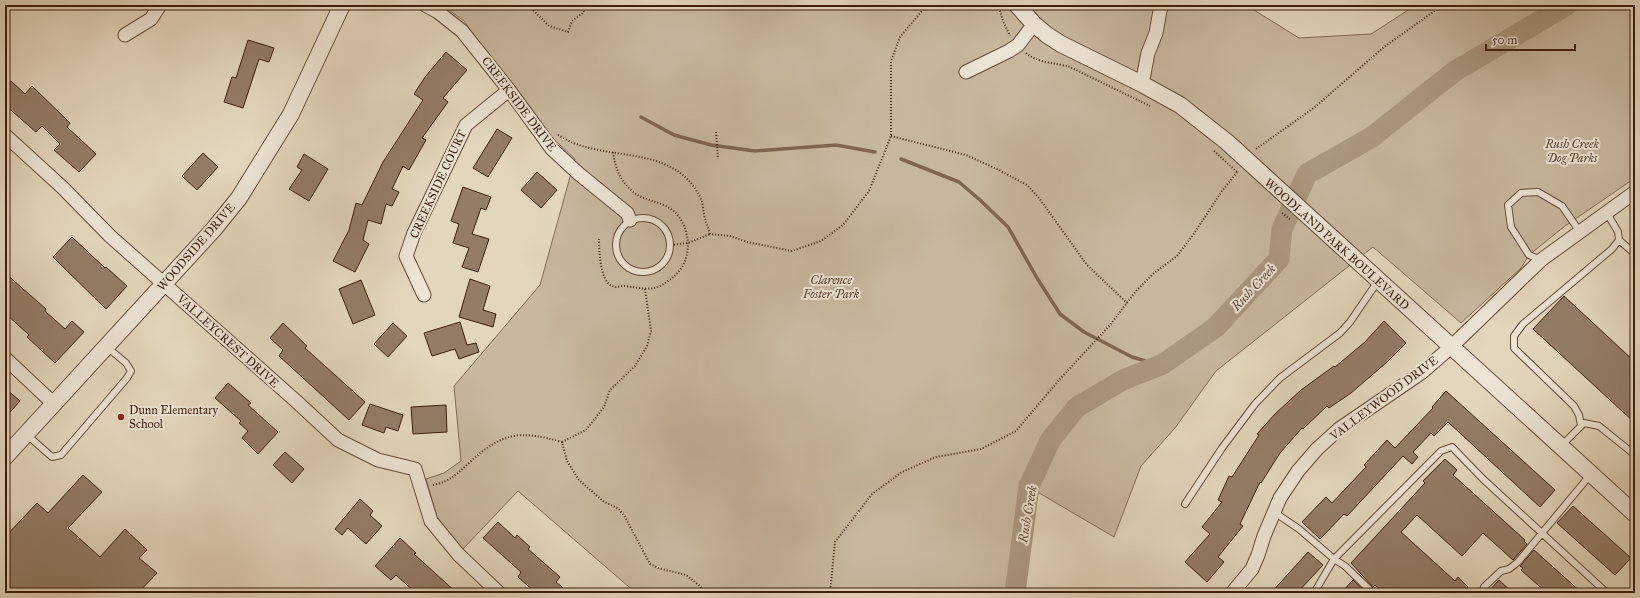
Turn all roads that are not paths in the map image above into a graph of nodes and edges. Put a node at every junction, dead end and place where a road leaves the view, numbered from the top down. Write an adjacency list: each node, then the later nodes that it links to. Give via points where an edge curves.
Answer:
1 (160, 5): 7 (street, via 151,19)
2 (342, 5): 20 (street, WOODSIDE DRIVE, via 291,114 238,198)
3 (425, 5): 10 (street, CREEKSIDE DRIVE, via 462,31)
4 (1017, 5): 6 (street, WOODLAND PARK BOULEVARD)
5 (1161, 5): 9 (street)
6 (1034, 24): 8 (street, via 1018,45); 9 (street, WOODLAND PARK BOULEVARD, via 1061,44)
7 (125, 35)
8 (966, 72)
9 (1142, 84): 19 (street, WOODLAND PARK BOULEVARD, via 1180,105 1227,142 1247,167)
10 (509, 90): 14 (street, CREEKSIDE DRIVE, via 552,149 627,213); 21 (street, CREEKSIDE COURT, via 466,125 414,232 406,256)
11 (5, 135): 20 (street, VALLEYCREST DRIVE, via 63,188 110,236)
12 (1635, 192): 13 (street, VALLEYWOOD DRIVE)
13 (1607, 213): 15 (street, VALLEYWOOD DRIVE); 16 (lane, via 1618,232)
14 (630, 220): 14 (lane, via 644,217 658,222 668,233 670,245 667,258 658,268 644,272 630,269 620,259 616,245 619,230)
15 (1580, 232): 18 (street, VALLEYWOOD DRIVE); 18 (lane, via 1562,206 1538,192 1520,192 1508,205 1510,227 1529,255)
16 (1619, 240): 17 (lane); 26 (lane, via 1612,249 1523,324 1514,336 1514,348 1574,406)
17 (1635, 254)
18 (1540, 260): 23 (street, VALLEYWOOD DRIVE)
19 (1378, 281): 23 (street, WOODLAND PARK BOULEVARD); 32 (lane, via 1340,333 1280,378 1255,404)
20 (165, 284): 22 (street, WOODSIDE DRIVE); 37 (street, VALLEYCREST DRIVE, via 338,440 378,460 416,469 431,521 458,554)
21 (424, 295)
22 (107, 347): 25 (street, WOODSIDE DRIVE); 27 (lane, via 126,363 131,371 61,454 52,456)
23 (1451, 347): 28 (street, WOODLAND PARK BOULEVARD); 33 (street, VALLEYWOOD DRIVE, via 1421,373 1339,430 1317,449 1298,470)
24 (5, 358): 25 (street)
25 (54, 404): 27 (street, WOODSIDE DRIVE)
26 (1581, 426): 28 (lane); 29 (lane, via 1584,423 1600,426)
27 (26, 434): 30 (street, WOODSIDE DRIVE)
28 (1560, 446): 31 (street, WOODLAND PARK BOULEVARD)
29 (1635, 455)
30 (5, 457)
31 (1591, 474): 34 (street, WOODLAND PARK BOULEVARD); 35 (lane)
32 (1185, 504)
33 (1274, 512): 36 (lane, via 1299,529); 38 (street, VALLEYWOOD DRIVE, via 1252,569)
34 (1635, 514)
35 (1542, 534): 36 (lane, via 1452,447 1440,451); 41 (lane, via 1518,562 1501,571); 42 (lane)
36 (1334, 560): 39 (lane); 40 (lane)
37 (500, 593)
38 (1232, 593)
39 (1314, 593)
40 (1373, 593)
41 (1482, 593)
42 (1607, 593)

